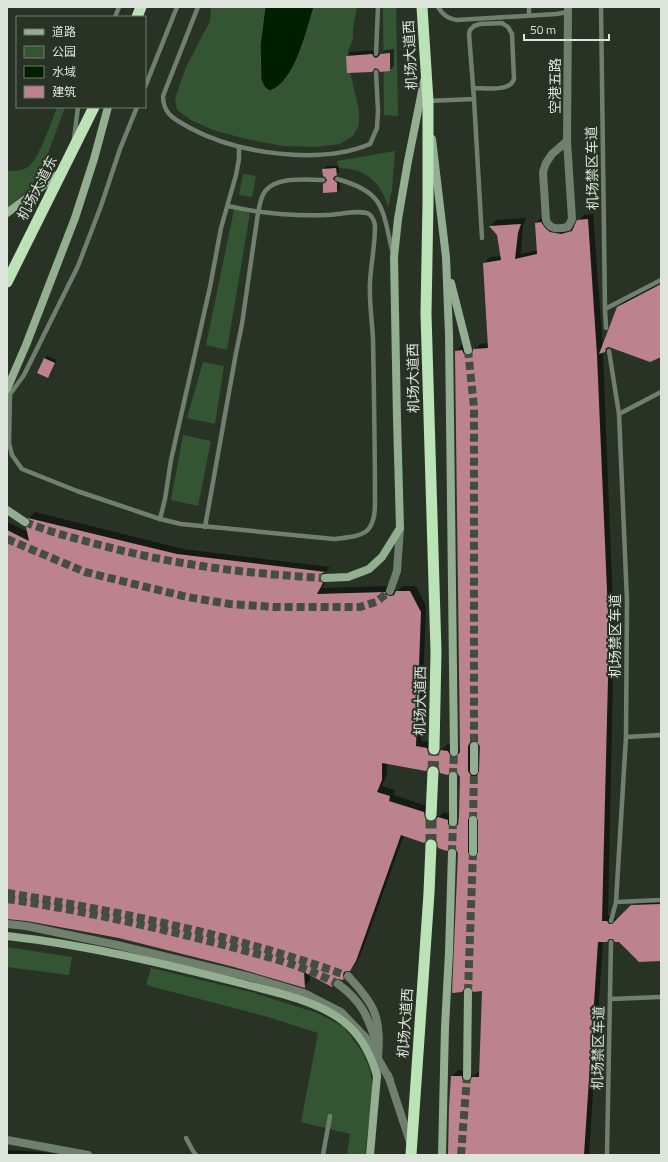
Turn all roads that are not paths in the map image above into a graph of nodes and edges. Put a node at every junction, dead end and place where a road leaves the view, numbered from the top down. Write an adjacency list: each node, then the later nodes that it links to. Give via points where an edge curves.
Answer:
1 (177, 7): 13 (lane)
2 (198, 7): 22 (lane, via 163,96 163,104 171,118 198,133)
3 (378, 7): 10 (lane)
4 (422, 7): 11 (highway, 机场大道西)
5 (438, 7): 9 (lane, via 448,18 456,20)
6 (530, 7): 9 (lane)
7 (601, 7): 35 (lane, 机场禁区车道)
8 (568, 9): 9 (lane, via 556,14); 21 (street, 空港五路)
9 (529, 15)
10 (376, 54)
11 (426, 70): 16 (highway, 机场大道西); 31 (main road, via 408,160)
12 (376, 72): 22 (lane, via 377,128 370,144 357,150 304,154 274,154)
13 (146, 84)
14 (474, 88): 14 (lane, via 470,30 480,24 502,23 512,34 513,84); 15 (lane)
15 (474, 99): 16 (lane); 30 (lane)
16 (428, 101): 32 (main road); 52 (highway, 机场大道西, via 426,314 436,652)
17 (78, 108): 23 (lane)
18 (94, 108): 23 (highway, 机场大道东)
19 (108, 108): 40 (main road, via 75,218)
20 (137, 108): 40 (lane, via 78,266 24,375)
21 (567, 141): 21 (street, 空港五路, via 552,154 543,172 546,220 553,228 568,227 572,220)
22 (239, 147): 27 (lane, via 239,159)
23 (72, 153): 24 (highway, 机场大道东)
24 (62, 172): 29 (main road); 34 (highway, 机场大道东)
25 (337, 179): 31 (lane, via 370,192 379,202 385,215)
26 (323, 180): 28 (lane, via 294,180 271,185 262,196)
27 (228, 206): 28 (lane); 43 (lane, via 221,228)
28 (258, 213): 45 (lane, via 242,324); 45 (lane, via 307,216 362,212 373,218 375,226 370,293 375,517 371,528 352,538 334,539)
29 (7, 214)
30 (482, 238)
31 (394, 257): 46 (main road)
32 (446, 257): 37 (main road); 53 (main road)
33 (661, 280): 35 (lane)
34 (7, 282)
35 (605, 309): 36 (lane, 机场禁区车道)
36 (606, 328)
37 (468, 350)
38 (609, 351): 41 (lane, 机场禁区车道)
39 (661, 392): 41 (lane)
40 (8, 394): 43 (lane, via 9,443 12,455 22,469)
41 (619, 414): 50 (lane, 机场禁区车道, via 627,601)
42 (7, 510): 44 (main road)
43 (160, 519): 45 (lane)
44 (25, 522)
45 (205, 527)
46 (400, 528): 47 (main road, via 382,557 369,569 348,577); 48 (street, via 397,571)
47 (325, 578)
48 (390, 592)
49 (661, 734): 50 (lane)
50 (626, 738): 64 (lane, 机场禁区车道)
51 (474, 746): 54 (main road)
52 (434, 749)
53 (454, 752)
54 (474, 771)
55 (433, 772): 57 (highway)
56 (453, 776): 59 (main road)
57 (431, 815)
58 (474, 820): 61 (main road)
59 (452, 822)
60 (430, 845): 80 (highway, 机场大道西)
61 (473, 852)
62 (452, 853): 85 (main road)
63 (661, 900): 64 (lane)
64 (616, 902): 65 (lane, 机场禁区车道)
65 (611, 921)
66 (7, 924): 76 (street, via 117,944 304,993 341,1012 367,1039)
67 (7, 936): 74 (main road, bridge, via 43,940 154,962 283,994 326,1009 343,1020 366,1047)
68 (611, 942): 73 (lane, 机场禁区车道)
69 (348, 976): 74 (street, bridge, via 364,994 378,1024)
70 (338, 984): 76 (street, via 363,1008)
71 (468, 992): 75 (main road)
72 (661, 997): 73 (lane)
73 (611, 999): 86 (lane, 机场禁区车道)
74 (377, 1076): 84 (main road)
75 (467, 1076)
76 (390, 1080): 80 (street)
77 (330, 1116): 83 (lane)
78 (186, 1138): 82 (lane)
79 (7, 1140): 81 (street)
80 (411, 1151)
81 (88, 1155)
82 (196, 1155)
83 (322, 1155)
84 (370, 1155)
85 (442, 1155)
86 (607, 1155)

